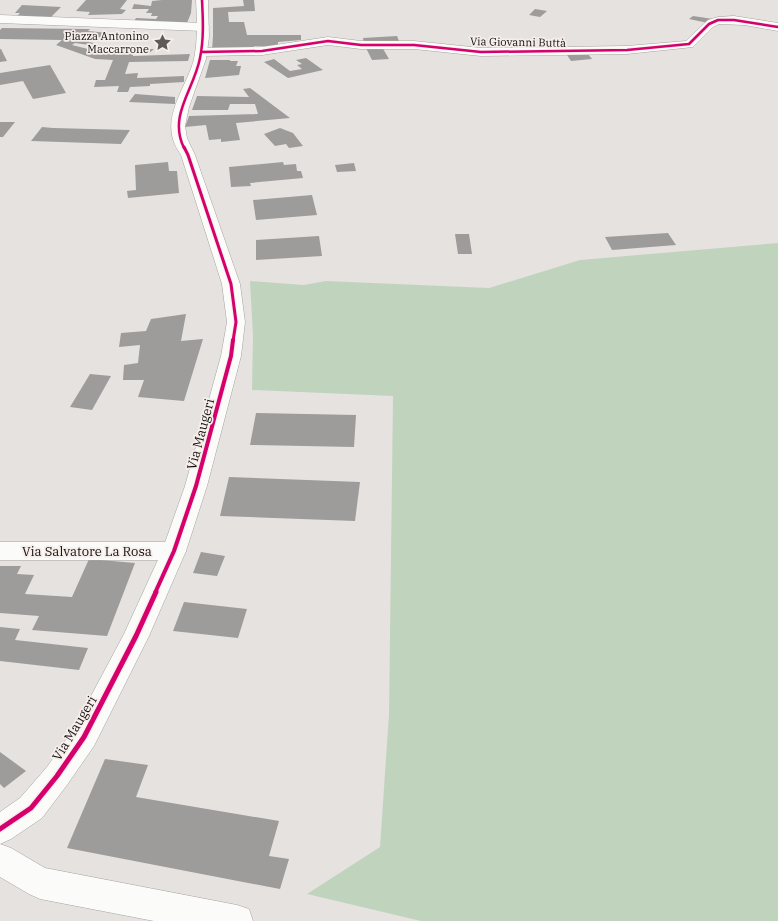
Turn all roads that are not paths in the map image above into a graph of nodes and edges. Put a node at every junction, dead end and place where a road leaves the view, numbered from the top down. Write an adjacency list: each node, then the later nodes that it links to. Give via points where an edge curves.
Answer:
1 (202, 0): 3 (street, Via Maugeri)
2 (0, 19): 3 (street)
3 (203, 27): 5 (street, Via Maugeri)
4 (778, 28): 5 (street, Via Giovanni Buttà, via 723,20 713,22 689,44 628,50 481,52 414,45 361,45 328,41 262,51)
5 (201, 52): 7 (street, Via Maugeri, via 178,125 231,284 236,322 229,364 196,486)
6 (0, 551): 7 (street, Via Salvatore La Rosa)
7 (174, 551): 8 (street, Via Maugeri, via 136,636 84,737 57,776 30,808)
8 (0, 829)
9 (0, 859): 10 (street, via 40,883)
10 (237, 921)

